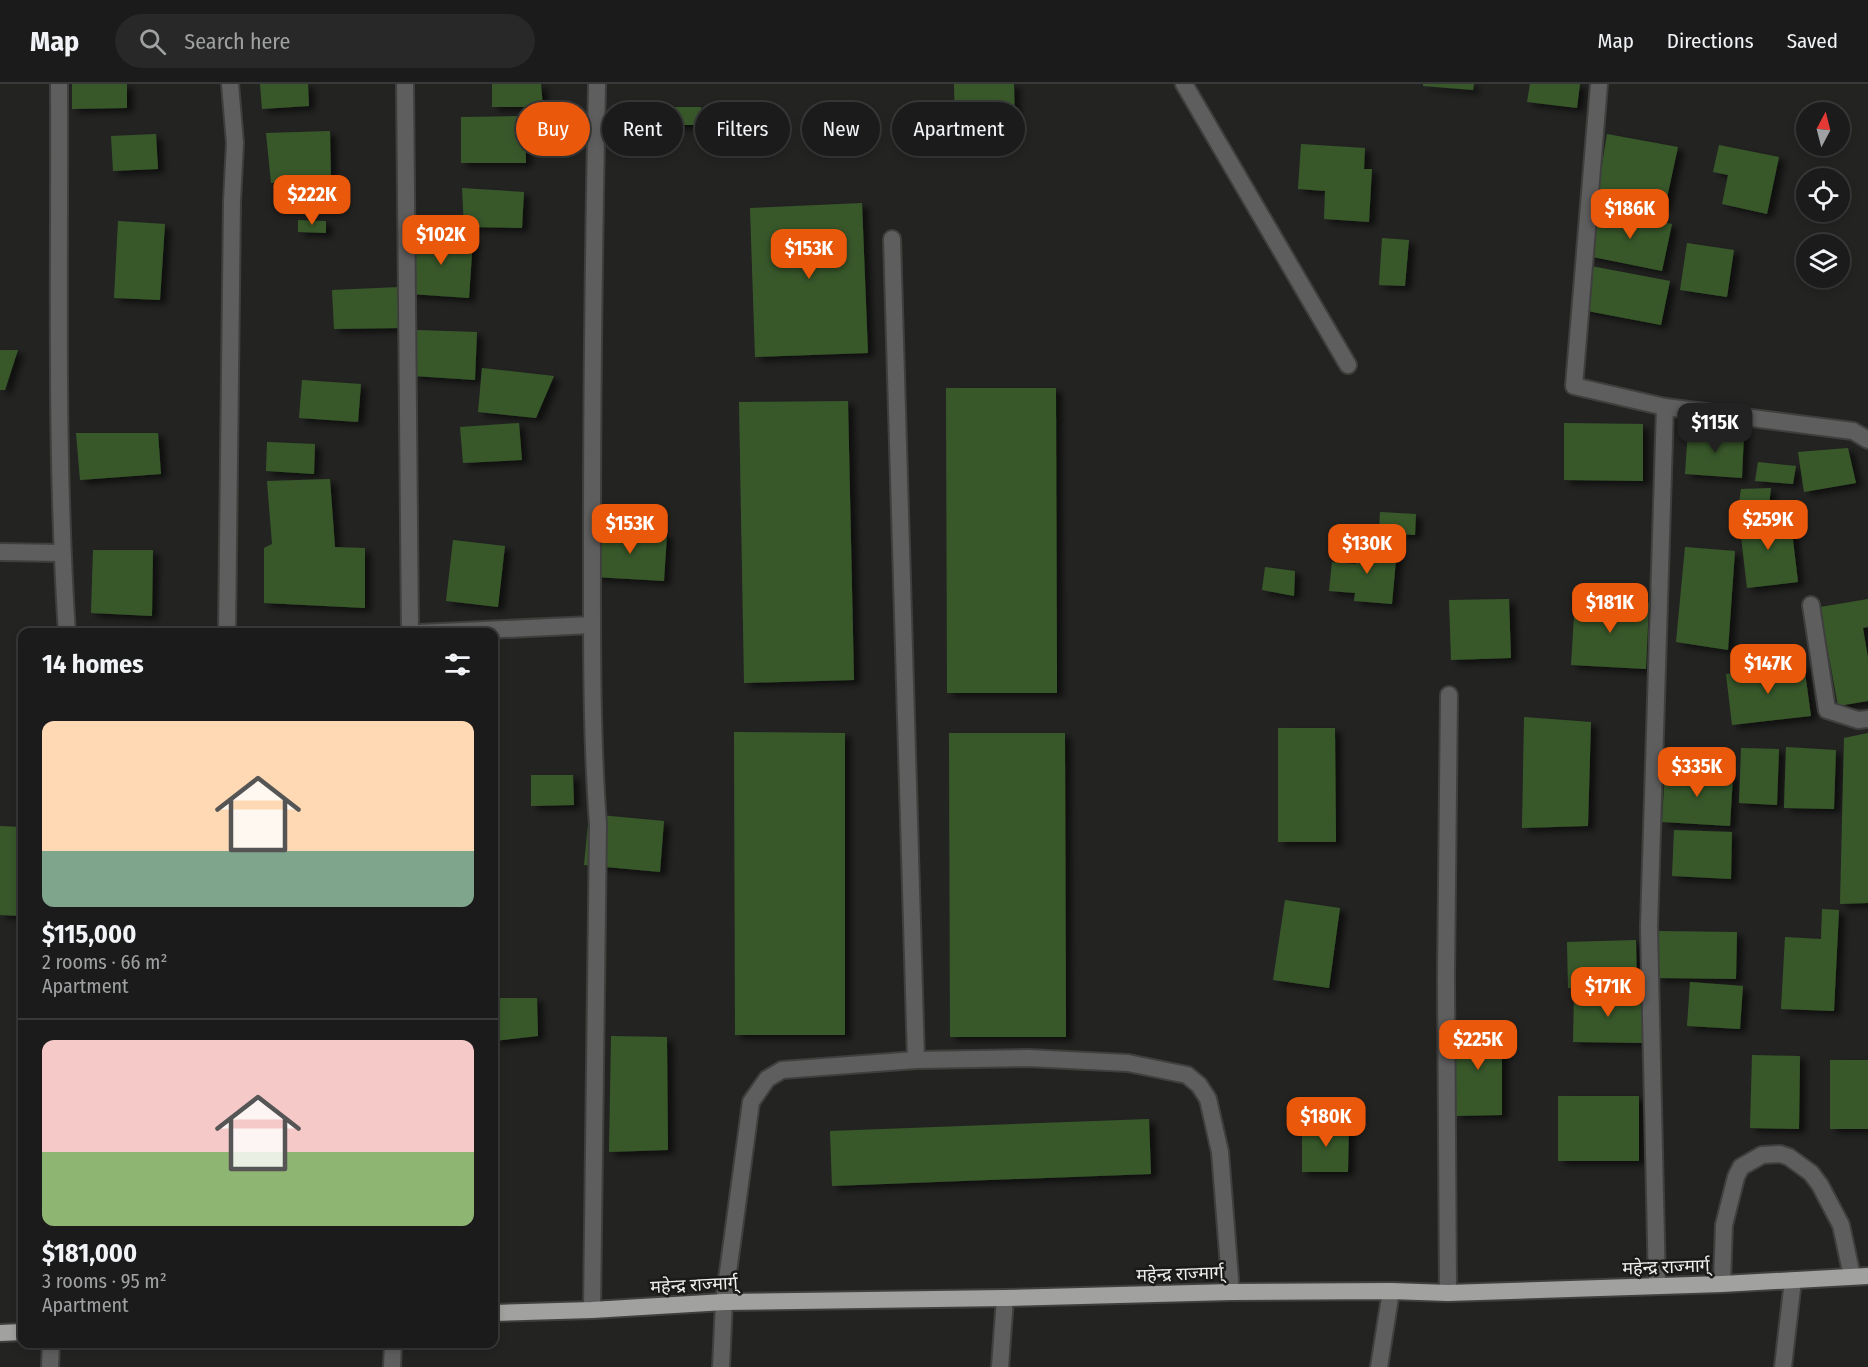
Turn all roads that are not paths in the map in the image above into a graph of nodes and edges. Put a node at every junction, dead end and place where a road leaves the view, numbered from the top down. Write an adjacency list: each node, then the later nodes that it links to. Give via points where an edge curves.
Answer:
1 (59, 84): 12 (street)
2 (230, 84): 16 (street, via 235,143)
3 (405, 84): 17 (street)
4 (597, 84): 14 (street)
5 (1184, 84): 8 (street)
6 (1599, 84): 9 (street, via 1574,386)
7 (892, 239): 21 (street)
8 (1348, 365)
9 (1665, 407): 10 (street, via 1853,431); 25 (street, via 1649,927)
10 (1868, 440)
11 (0, 552): 12 (street)
12 (62, 553): 15 (street)
13 (1811, 605): 20 (street, via 1827,710 1858,720)
14 (592, 624): 18 (street); 31 (street, via 593,759 598,825)
15 (68, 628)
16 (227, 628)
17 (410, 628)
18 (498, 629)
19 (1449, 695): 28 (street)
20 (1868, 719)
21 (916, 1060): 27 (street, via 1028,1058 1128,1063 1187,1075 1208,1099 1220,1152); 30 (street, via 782,1070 768,1079 751,1102)
22 (1860, 1276): 23 (highway, महेन्द्र राज्मार्ग्); 24 (street, via 1841,1225 1811,1173 1780,1154 1762,1155 1741,1167 1736,1176 1724,1225)
23 (1793, 1280): 24 (highway, महेन्द्र राज्मार्ग्); 42 (street)
24 (1722, 1284): 25 (highway, महेन्द्र राज्मार्ग्)
25 (1657, 1286): 28 (highway, महेन्द्र राज्मार्ग्)
26 (1390, 1291): 27 (highway, महेन्द्र राज्मार्ग्); 28 (highway, महेन्द्र राज्मार्ग्); 41 (street)
27 (1231, 1292): 29 (highway, महेन्द्र राज्मार्ग्)
28 (1448, 1293)
29 (1005, 1298): 30 (highway, महेन्द्र राज्मार्ग्); 40 (street)
30 (724, 1302): 31 (highway, महेन्द्र राज्मार्ग्); 39 (street)
31 (592, 1310): 32 (highway, महेन्द्र राज्मार्ग्)
32 (498, 1314)
33 (18, 1332): 34 (highway)
34 (0, 1333)
35 (51, 1348): 37 (street)
36 (393, 1348): 38 (street)
37 (50, 1367)
38 (392, 1367)
39 (721, 1367)
40 (1000, 1367)
41 (1379, 1367)
42 (1783, 1367)

